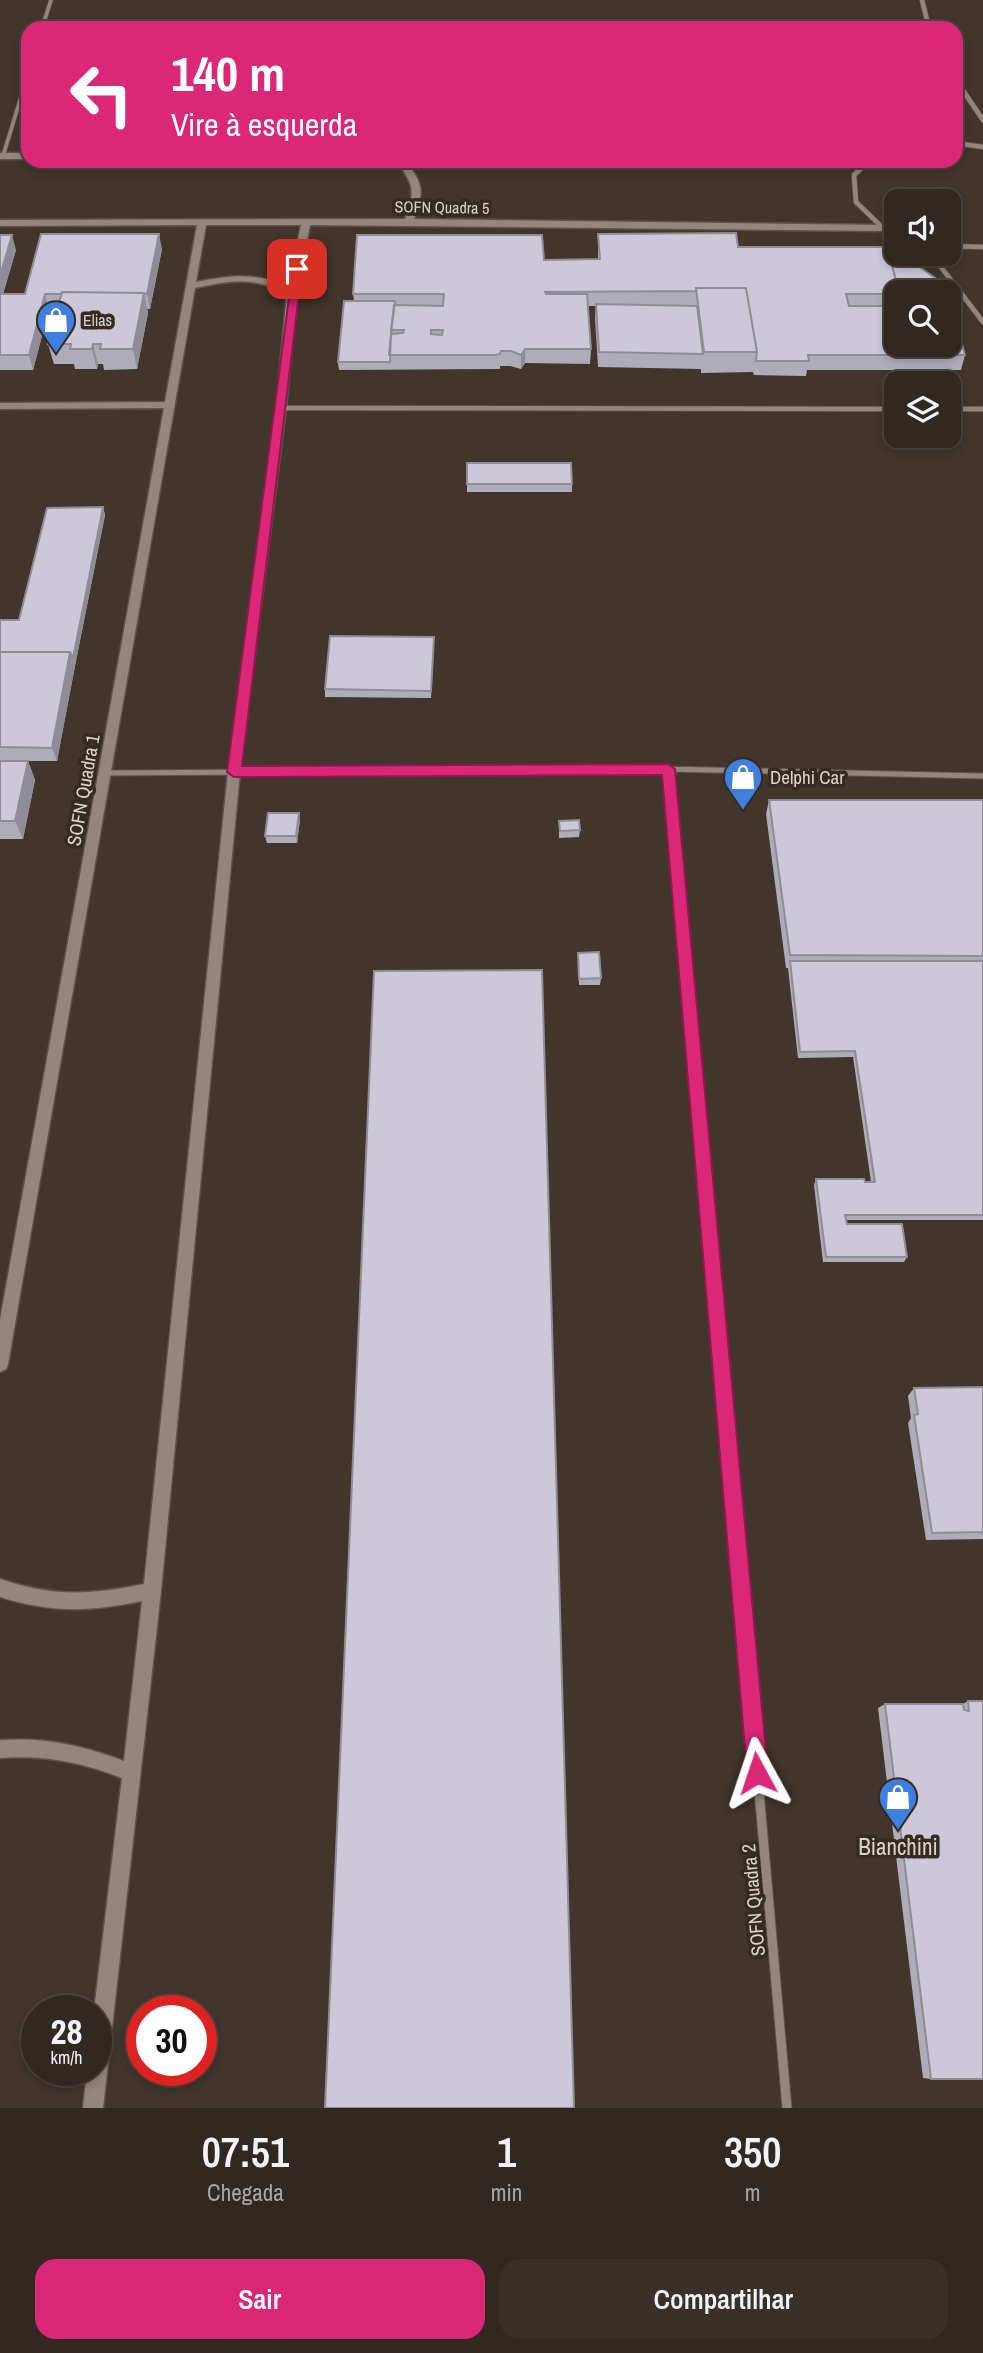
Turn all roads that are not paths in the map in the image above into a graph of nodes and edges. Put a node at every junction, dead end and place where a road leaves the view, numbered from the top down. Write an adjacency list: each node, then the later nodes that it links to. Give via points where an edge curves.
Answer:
1 (51, 0): 3 (lane)
2 (922, 0): 4 (street)
3 (44, 21)
4 (927, 21)
5 (963, 90): 7 (street)
6 (21, 95): 10 (lane)
7 (983, 120)
8 (963, 144): 9 (street)
9 (983, 147)
10 (1, 156): 11 (street)
11 (21, 156)
12 (406, 168): 15 (street, via 418,188)
13 (862, 168): 18 (street, via 854,175 856,202)
14 (306, 222): 15 (street, SOFN Quadra 5); 17 (street, SOFN Quadra 5); 23 (street)
15 (408, 222): 18 (street, SOFN Quadra 5)
16 (0, 223): 17 (street, SOFN Quadra 5)
17 (202, 223): 22 (street, SOFN Quadra 1)
18 (883, 228)
19 (983, 247): 20 (street)
20 (961, 248)
21 (940, 266): 24 (street)
22 (192, 286): 23 (street, via 247,276); 25 (street, SOFN Quadra 1)
23 (292, 292): 27 (street)
24 (983, 322)
25 (170, 405): 26 (street); 33 (street, SOFN Quadra 1)
26 (0, 406)
27 (281, 408): 28 (lane); 32 (street)
28 (884, 409)
29 (961, 410): 30 (lane)
30 (983, 410)
31 (668, 769): 32 (street); 34 (street); 41 (street, SOFN Quadra 2)
32 (234, 772): 33 (street); 37 (street)
33 (106, 773): 35 (street, SOFN Quadra 1)
34 (983, 776)
35 (0, 1364)
36 (0, 1588): 37 (street, via 58,1604)
37 (152, 1591): 39 (street)
38 (0, 1749): 39 (street, via 45,1746 84,1754)
39 (131, 1773): 40 (street)
40 (93, 2108)
41 (787, 2108)

